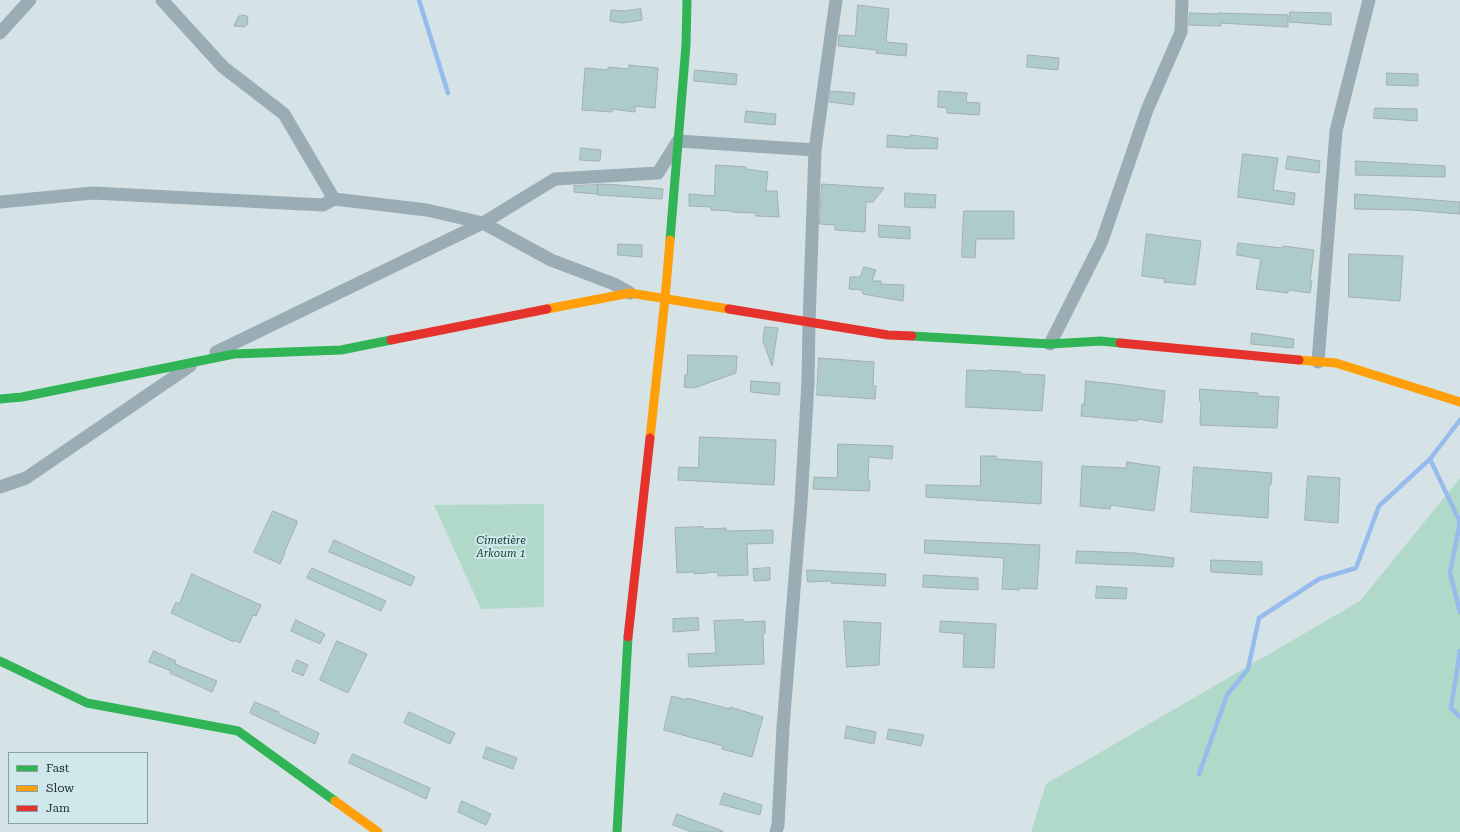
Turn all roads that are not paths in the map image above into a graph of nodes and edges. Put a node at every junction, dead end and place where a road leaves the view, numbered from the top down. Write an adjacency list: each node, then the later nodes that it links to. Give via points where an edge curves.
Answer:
1 (30, 0): 7 (street)
2 (162, 0): 10 (street, via 223,67 284,114)
3 (687, 0): 8 (street)
4 (836, 0): 9 (street)
5 (1182, 0): 16 (street, via 1181,32 1147,110 1102,242)
6 (1369, 0): 18 (street, via 1336,131)
7 (0, 33)
8 (678, 141): 9 (street); 12 (street, via 658,173 554,180); 14 (street)
9 (816, 150): 15 (street)
10 (334, 199): 11 (street, via 323,205 93,193); 12 (street, via 427,210)
11 (0, 202)
12 (483, 223): 13 (street, via 551,260 614,284); 17 (street)
13 (630, 293): 14 (street); 17 (street, via 341,350 234,354)
14 (665, 299): 15 (street); 24 (street, via 628,635)
15 (809, 322): 16 (street, via 888,335); 25 (street, via 802,488)
16 (1050, 344): 18 (street, via 1101,341)
17 (197, 361): 19 (street, via 22,397); 21 (street, via 26,478)
18 (1318, 362): 20 (street, via 1336,363)
19 (0, 398)
20 (1460, 402)
21 (0, 487)
22 (0, 661): 23 (street, via 87,703 238,731)
23 (378, 832)
24 (617, 832)
25 (776, 832)

